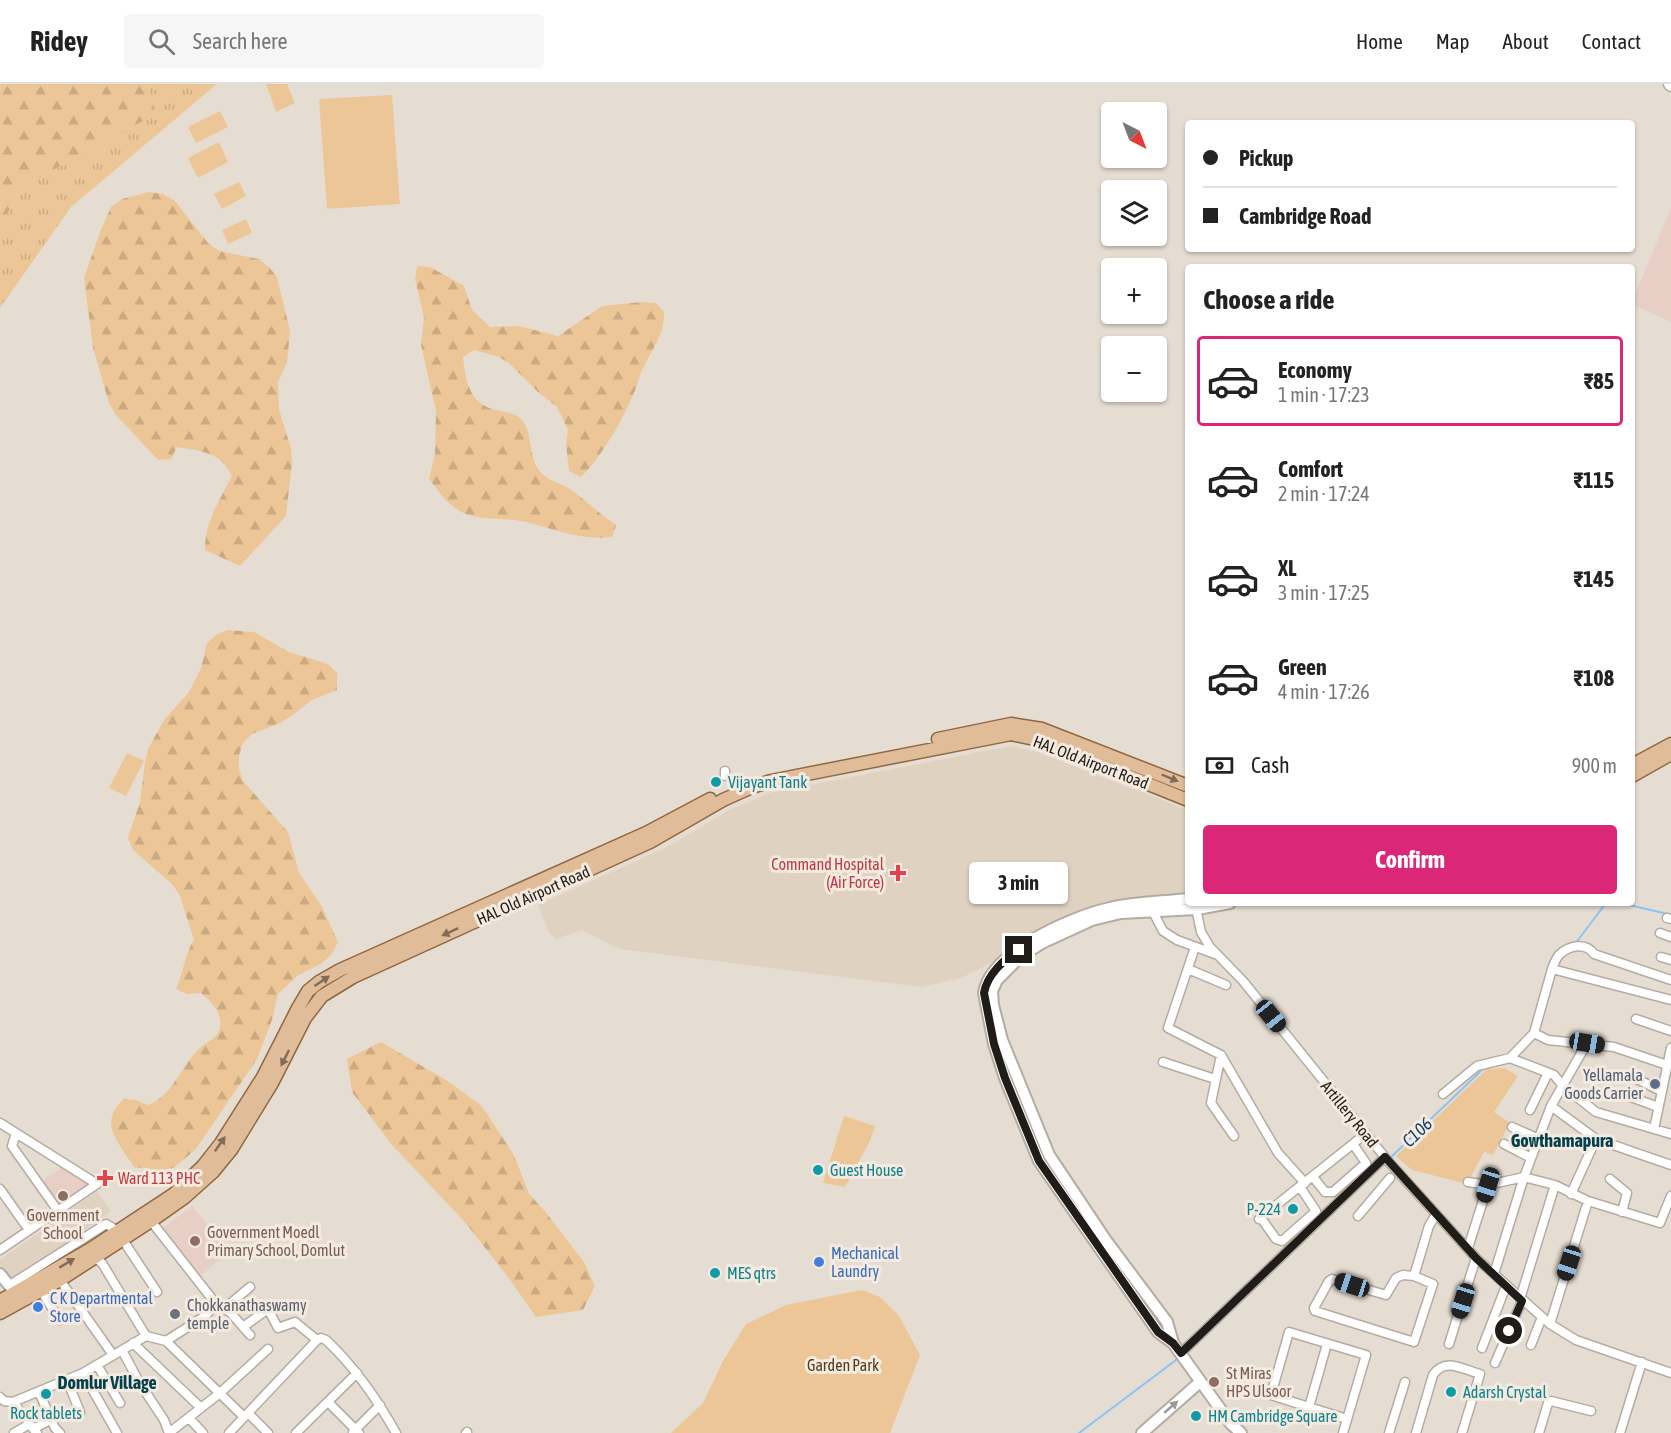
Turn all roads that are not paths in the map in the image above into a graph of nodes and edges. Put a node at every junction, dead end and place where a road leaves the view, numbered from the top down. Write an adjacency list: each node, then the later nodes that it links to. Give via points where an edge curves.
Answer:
1 (1671, 744): 3 (main road)
2 (1671, 754): 4 (main road)
3 (1635, 763)
4 (1635, 774)
5 (766, 778): 6 (main road, HAL Old Airport Road, one-way to 6, via 1011,724 1042,729); 7 (main road, HAL Old Airport Road, via 1011,734 1039,740); 69 (main road, HAL Old Airport Road, one-way to 69, via 671,832 353,977 322,996 305,1018 272,1083 231,1150 185,1197); 71 (main road, HAL Old Airport Road, one-way to 5, via 204,1166 263,1077 308,991 319,982 646,833 734,786)
6 (1185, 785)
7 (1185, 799)
8 (1185, 900): 10 (street)
9 (1196, 906): 10 (street); 14 (street, Artillery Road, via 1201,932)
10 (1151, 908): 13 (street, Artillery Road, via 1163,931); 105 (street, via 1110,908 1053,929 1007,957 984,993 1005,1078 1039,1161 1158,1332)
11 (1660, 933): 12 (street)
12 (1671, 937)
13 (1195, 947): 14 (street, Artillery Road); 17 (street)
14 (1218, 955): 50 (street, Artillery Road)
15 (1661, 957): 16 (street)
16 (1671, 960)
17 (1188, 969): 20 (street); 27 (street, via 1168,1028)
18 (1552, 969): 19 (street, via 1558,955 1585,946 1594,954); 21 (street); 24 (street)
19 (1671, 980)
20 (1226, 985)
21 (1671, 1000)
22 (1636, 1019): 23 (street)
23 (1671, 1031)
24 (1536, 1034): 25 (street, via 1548,1040); 28 (street)
25 (1587, 1043): 30 (street, via 1630,1051); 34 (street)
26 (1671, 1048): 30 (street)
27 (1221, 1055): 33 (street); 58 (street, via 1278,1153)
28 (1510, 1058): 31 (street); 36 (street, via 1477,1066)
29 (1163, 1062): 33 (street)
30 (1667, 1065): 35 (street)
31 (1548, 1073): 34 (street); 40 (street)
32 (1633, 1077): 35 (street)
33 (1215, 1079): 46 (street, via 1211,1103)
34 (1563, 1086): 38 (street); 43 (street, via 1596,1112)
35 (1660, 1090): 39 (street)
36 (1443, 1094)
37 (1631, 1096): 39 (street)
38 (1551, 1106): 47 (street); 48 (street)
39 (1658, 1107): 43 (street)
40 (1530, 1110)
41 (0, 1123): 44 (street)
42 (1512, 1127): 47 (street)
43 (1654, 1129): 45 (street)
44 (16, 1133): 65 (street, via 12,1146); 65 (street, via 97,1184)
45 (1671, 1134)
46 (1234, 1136)
47 (1539, 1138): 51 (street)
48 (1596, 1139): 52 (street); 62 (street)
49 (1504, 1144): 51 (street)
50 (1385, 1157): 67 (street, Artillery Road); 105 (street)
51 (1531, 1158): 53 (street)
52 (1671, 1165)
53 (1524, 1176): 59 (street); 60 (street); 77 (street)
54 (1313, 1177): 54 (street, via 1356,1141 1366,1163 1332,1192 1325,1192); 58 (street)
55 (1390, 1178): 68 (street)
56 (1610, 1179): 66 (street, via 1627,1193)
57 (1468, 1182): 59 (street)
58 (1302, 1185): 58 (street, via 1260,1218 1276,1239 1281,1241 1316,1210)
59 (1488, 1185): 72 (street)
60 (1555, 1185): 62 (street); 85 (street)
61 (0, 1189): 70 (street)
62 (1571, 1194): 64 (street)
63 (1671, 1196): 66 (street, via 1660,1223)
64 (1588, 1201): 66 (street); 92 (street)
65 (58, 1210): 70 (street)
66 (1623, 1212)
67 (1438, 1215): 72 (street, Artillery Road); 78 (street, via 1429,1226)
68 (1358, 1216)
69 (151, 1221): 71 (main road, HAL Old Airport Road); 87 (street)
70 (29, 1230): 73 (street)
71 (120, 1235): 74 (main road, HAL Old Airport Road); 83 (street); 84 (main road, HAL Old Airport Road)
72 (1468, 1248): 75 (street, Artillery Road)
73 (0, 1250)
74 (95, 1258): 79 (main road, HAL Old Airport Road); 95 (street, via 102,1263)
75 (1476, 1258): 77 (street, Artillery Road); 100 (street)
76 (0, 1274): 84 (street)
77 (1494, 1274): 80 (street, Artillery Road)
78 (1414, 1276): 78 (street, via 1434,1287 1414,1342 1315,1311 1332,1279 1386,1295 1396,1278)
79 (60, 1280): 82 (main road, HAL Old Airport Road); 106 (street)
80 (1506, 1286): 85 (street, Artillery Road); 102 (street)
81 (250, 1287): 88 (street)
82 (41, 1291): 84 (main road, HAL Old Airport Road); 91 (street)
83 (157, 1292)
84 (16, 1293): 86 (main road, HAL Old Airport Road); 89 (main road, HAL Old Airport Road)
85 (1521, 1300): 90 (street, Artillery Road); 108 (street)
86 (0, 1301)
87 (216, 1304): 88 (street); 97 (street, via 205,1316)
88 (225, 1308): 93 (street)
89 (0, 1313)
90 (1542, 1317): 92 (street, Artillery Road); 101 (street)
91 (60, 1320)
92 (1550, 1324): 107 (street, Artillery Road, via 1576,1340)
93 (243, 1327): 94 (street); 96 (street, via 268,1309 278,1328 295,1322)
94 (250, 1335)
95 (146, 1336): 97 (street); 98 (street)
96 (317, 1340): 111 (street, via 326,1340); 127 (street)
97 (166, 1341): 117 (street)
98 (133, 1343): 104 (street); 124 (street)
99 (1327, 1344): 123 (street); 123 (street, via 1289,1332 1271,1395); 130 (street, via 1366,1355)
100 (1449, 1344)
101 (1531, 1345)
102 (1482, 1348)
103 (268, 1349): 117 (street)
104 (122, 1350): 106 (street); 137 (street)
105 (1181, 1353): 114 (street)
106 (113, 1355): 109 (street)
107 (1642, 1362): 112 (street, Artillery Road); 150 (street)
108 (1495, 1363)
109 (97, 1365): 110 (street); 121 (street)
110 (83, 1373): 113 (street); 136 (street)
111 (357, 1373): 120 (street); 122 (street)
112 (1671, 1373)
113 (67, 1380): 116 (street); 126 (street)
114 (1200, 1382): 143 (street, one-way to 114); 144 (street)
115 (1405, 1382): 146 (street)
116 (39, 1392): 119 (street); 129 (street)
117 (220, 1392): 124 (street); 127 (street)
118 (0, 1397): 119 (street)
119 (13, 1402): 131 (street)
120 (328, 1402): 133 (street); 141 (street)
121 (120, 1403)
122 (380, 1405): 133 (street); 142 (street)
123 (1309, 1407): 130 (street)
124 (201, 1408): 128 (street)
125 (1591, 1411): 132 (street, via 1557,1401 1548,1403)
126 (80, 1412)
127 (246, 1415): 139 (street); 140 (street)
128 (189, 1418): 137 (street); 138 (street)
129 (52, 1419): 131 (street); 135 (street)
130 (1347, 1419): 145 (street)
131 (33, 1429): 134 (street)
132 (1540, 1431): 149 (street)
133 (355, 1432)
134 (14, 1433)
135 (60, 1433)
136 (117, 1433)
137 (169, 1433)
138 (203, 1433)
139 (229, 1433)
140 (268, 1433)
141 (296, 1433)
142 (396, 1433)
143 (1142, 1433)
144 (1241, 1433)
145 (1343, 1433)
146 (1389, 1433)
147 (1416, 1433): 148 (street, via 1433,1375 1439,1367 1448,1365 1480,1374)
148 (1462, 1433)
149 (1551, 1433)
150 (1620, 1433)

